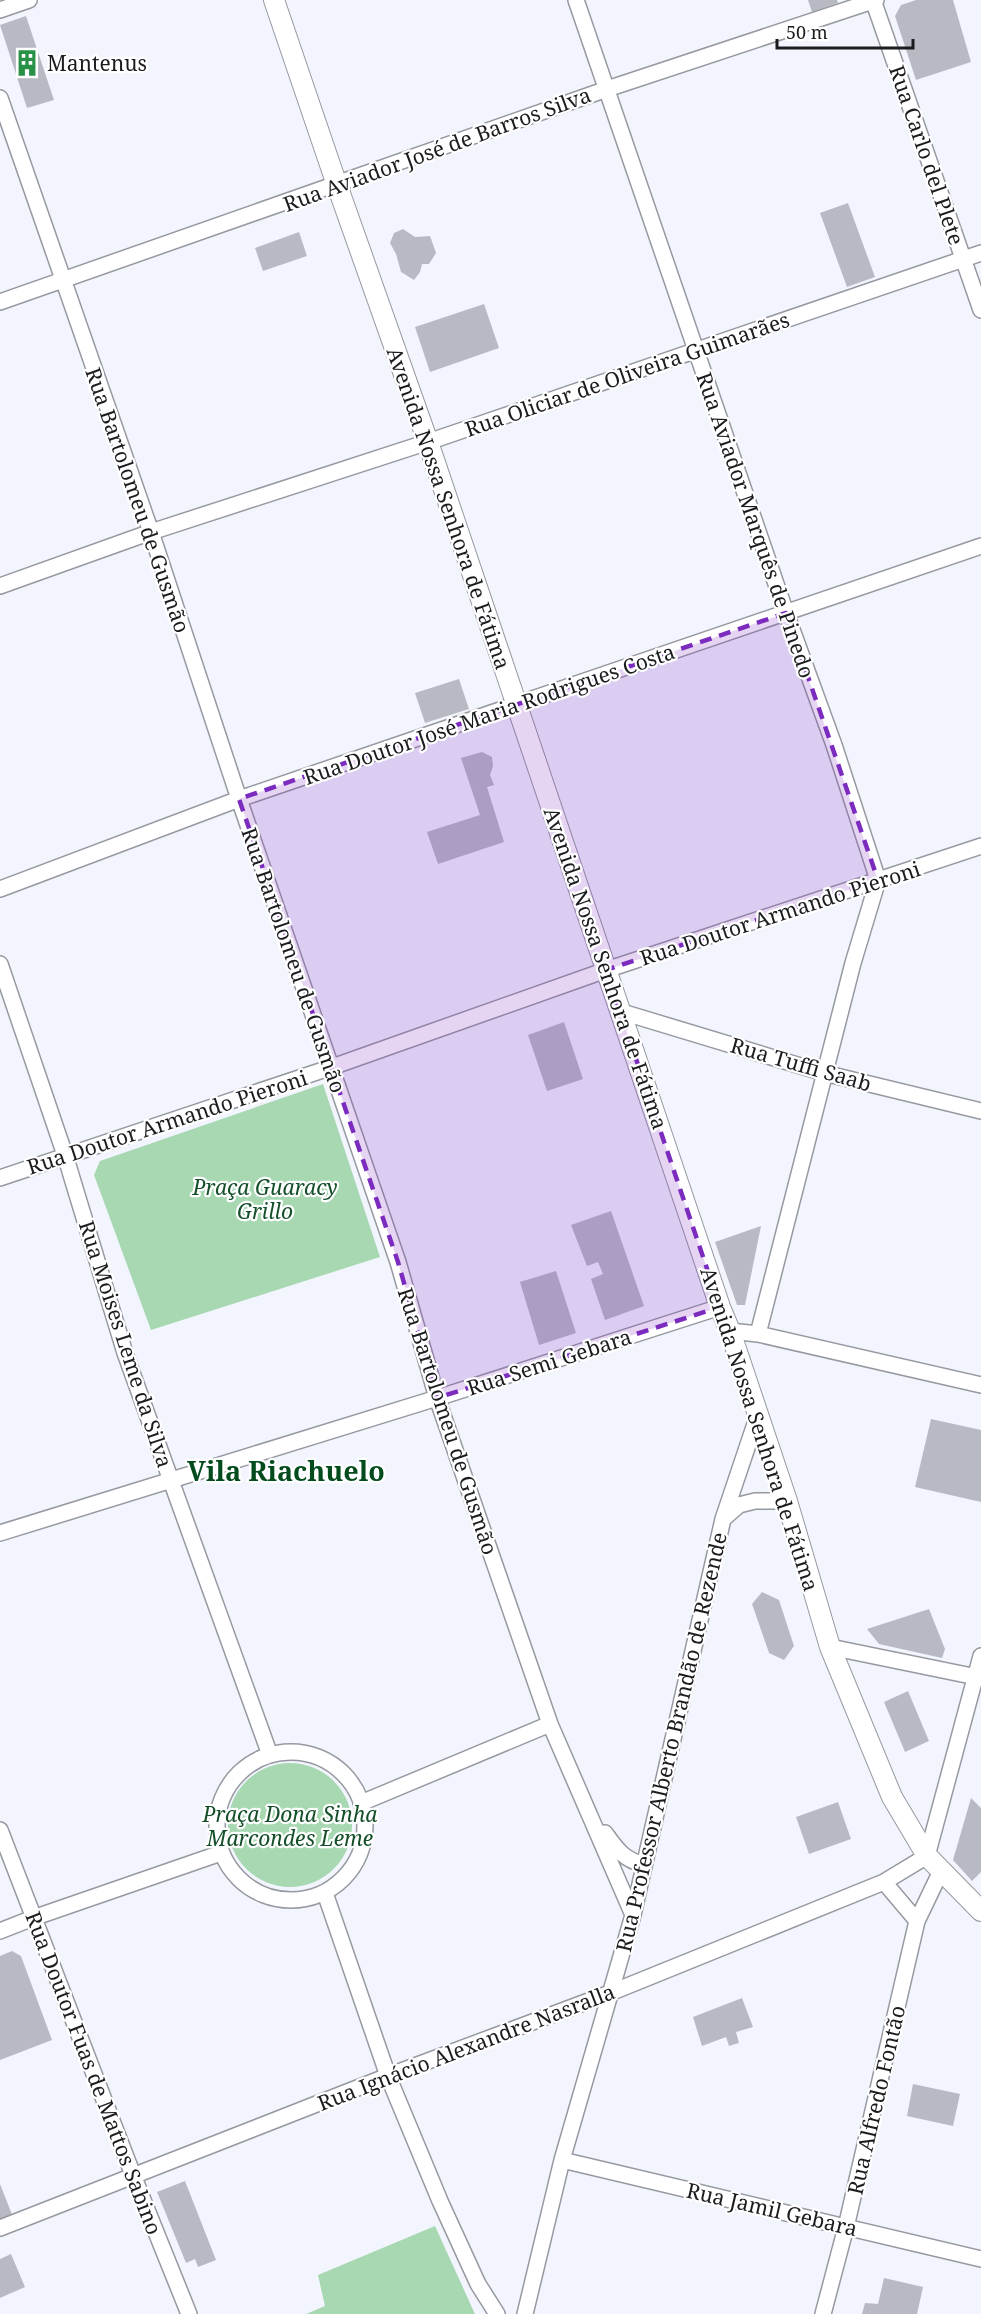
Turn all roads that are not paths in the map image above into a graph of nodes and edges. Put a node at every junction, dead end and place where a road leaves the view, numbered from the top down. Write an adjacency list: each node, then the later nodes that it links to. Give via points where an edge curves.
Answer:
1 (29, 0): 5 (street)
2 (274, 0): 8 (street, Avenida Nossa Senhora de Fátima)
3 (576, 0): 6 (street, Rua Aviador Marquês de Pinedo)
4 (874, 0): 6 (street, Rua Aviador José de Barros Silva); 10 (street, Rua Carlo del Plete)
5 (0, 10)
6 (607, 88): 8 (street, Rua Aviador José de Barros Silva); 14 (street, Rua Aviador Marquês de Pinedo)
7 (0, 98): 11 (street, Rua Bartolomeu de Gusmão)
8 (337, 185): 11 (street, Rua Aviador José de Barros Silva); 15 (street, Avenida Nossa Senhora de Fátima)
9 (981, 253): 10 (street, Rua Oliciar de Oliveira Guimarães)
10 (963, 259): 13 (street, Rua Carlo del Plete); 14 (street, Rua Oliciar de Oliveira Guimarães)
11 (62, 279): 12 (street, Rua Aviador José de Barros Silva); 16 (street, Rua Bartolomeu de Gusmão)
12 (0, 302)
13 (981, 310)
14 (695, 350): 15 (street, Rua Oliciar de Oliveira Guimarães); 19 (street, Rua Aviador Marquês de Pinedo)
15 (428, 442): 16 (street, Rua Oliciar de Oliveira Guimarães); 20 (street, Avenida Nossa Senhora de Fátima)
16 (151, 532): 18 (street, Rua Oliciar de Oliveira Guimarães); 21 (street, Rua Bartolomeu de Gusmão)
17 (981, 546): 19 (street, Rua Doutor José Maria Rodrigues Costa)
18 (0, 586)
19 (786, 613): 20 (street, Rua Doutor José Maria Rodrigues Costa); 23 (street, Rua Aviador Marquês de Pinedo)
20 (516, 705): 21 (street, Rua Doutor José Maria Rodrigues Costa); 26 (street, Avenida Nossa Senhora de Fátima)
21 (239, 799): 24 (street, Rua Doutor José Maria Rodrigues Costa); 28 (street, Rua Bartolomeu de Gusmão)
22 (981, 846): 23 (street, Rua Doutor Armando Pieroni)
23 (878, 880): 26 (street, Rua Doutor Armando Pieroni); 29 (street)
24 (0, 889)
25 (0, 964): 31 (street, Rua Moises Leme da Silva)
26 (606, 970): 27 (street, Avenida Nossa Senhora de Fátima); 28 (street, Rua Doutor Armando Pieroni)
27 (622, 1012): 29 (street, Rua Tuffi Saab); 33 (street, Avenida Nossa Senhora de Fátima)
28 (332, 1067): 31 (street, Rua Doutor Armando Pieroni); 37 (street, Rua Bartolomeu de Gusmão, via 398,1262)
29 (824, 1073): 30 (street, Rua Tuffi Saab); 35 (street)
30 (981, 1111)
31 (65, 1155): 32 (street, Rua Doutor Armando Pieroni); 39 (street, Rua Moises Leme da Silva, via 125,1353)
32 (0, 1178)
33 (720, 1307): 34 (street, Avenida Nossa Senhora de Fátima); 37 (street, Rua Semi Gebara)
34 (730, 1331): 35 (street); 38 (street, Avenida Nossa Senhora de Fátima)
35 (758, 1334): 36 (street)
36 (981, 1385)
37 (437, 1398): 39 (street, Rua Semi Gebara); 46 (street, Rua Bartolomeu de Gusmão)
38 (758, 1415): 40 (street, Avenida Nossa Senhora de Fátima); 41 (street, Rua Professor Alberto Brandão de Rezende)
39 (170, 1479): 42 (street, Rua Semi Gebara); 47 (street, Rua Moises Leme da Silva)
40 (787, 1501): 41 (street, Rua Professor Alberto Brandão de Rezende, via 739,1505); 43 (street, Avenida Nossa Senhora de Fátima)
41 (723, 1519): 53 (street, Rua Professor Alberto Brandão de Rezende)
42 (0, 1533)
43 (830, 1647): 45 (street); 52 (street, Avenida Nossa Senhora de Fátima, via 892,1797)
44 (981, 1656): 45 (street)
45 (979, 1677): 52 (street)
46 (549, 1724): 48 (street); 49 (street, Rua Bartolomeu de Gusmão)
47 (270, 1755): 48 (street, via 286,1752 318,1757 345,1776); 51 (street, via 243,1770 224,1793 216,1823)
48 (361, 1803): 56 (street, via 365,1818 362,1848 348,1874)
49 (592, 1820): 53 (street, Rua Bartolomeu de Gusmão, via 620,1853); 58 (street, Rua Bartolomeu de Gusmão)
50 (0, 1830): 59 (street, Rua Doutor Fuas de Mattos Sabino)
51 (221, 1853): 56 (street, via 238,1879 265,1896 296,1901); 59 (street)
52 (927, 1856): 54 (street, Avenida Nossa Senhora de Fátima); 55 (street, Rua Ignácio Alexandre Nasralla)
53 (644, 1864): 58 (street, Rua Professor Alberto Brandão de Rezende)
54 (941, 1871): 57 (street, Avenida Nossa Senhora de Fátima); 60 (street, Rua Alfredo Fontão)
55 (884, 1882): 60 (street); 62 (street, Rua Ignácio Alexandre Nasralla)
56 (325, 1893): 63 (street)
57 (981, 1911)
58 (633, 1915): 62 (street, Rua Professor Alberto Brandão de Rezende)
59 (33, 1918): 61 (street); 65 (street, Rua Doutor Fuas de Mattos Sabino)
60 (917, 1921): 66 (street, Rua Alfredo Fontão)
61 (0, 1931)
62 (610, 1993): 63 (street, Rua Ignácio Alexandre Nasralla); 64 (street, Rua Professor Alberto Brandão de Rezende)
63 (388, 2076): 65 (street, Rua Ignácio Alexandre Nasralla); 70 (street, via 478,2284)
64 (562, 2160): 66 (street, Rua Jamil Gebara); 71 (street, Rua Professor Alberto Brandão de Rezende)
65 (133, 2175): 67 (street, Rua Ignácio Alexandre Nasralla); 69 (street, Rua Doutor Fuas de Mattos Sabino)
66 (846, 2227): 68 (street, Rua Jamil Gebara); 72 (street, Rua Alfredo Fontão)
67 (0, 2228)
68 (981, 2259)
69 (189, 2314)
70 (497, 2314)
71 (525, 2314)
72 (823, 2314)

